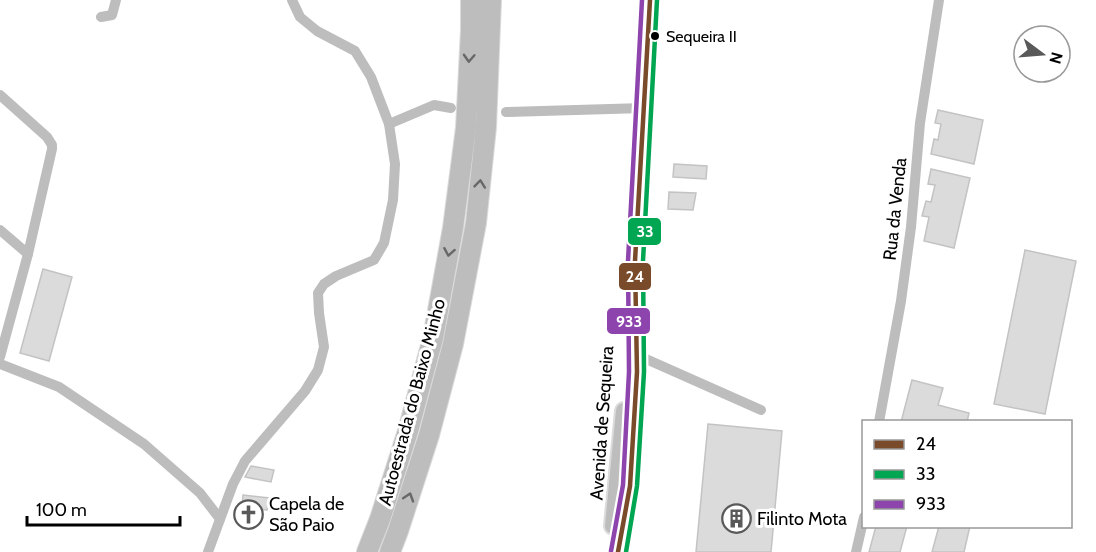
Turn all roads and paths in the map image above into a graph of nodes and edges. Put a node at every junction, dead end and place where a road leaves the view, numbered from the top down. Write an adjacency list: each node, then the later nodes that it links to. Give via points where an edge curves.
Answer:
1 (116, 0): 7 (street, via 112,15)
2 (292, 0): 12 (street, via 300,17 316,31 355,51)
3 (471, 0): 24 (highway, Autoestrada do Baixo Minho, one-way to 24, via 466,128 433,338 408,431)
4 (491, 0): 25 (highway, Autoestrada do Baixo Minho, one-way to 4, via 429,435 450,356 474,234 486,127)
5 (650, 0): 10 (main road, Avenida de Sequeira)
6 (939, 0): 20 (street, Rua da Venda, via 920,123 901,301)
7 (101, 17)
8 (0, 95): 14 (street, via 52,145)
9 (451, 108): 12 (street, via 434,105)
10 (644, 108): 11 (street); 15 (main road, Avenida de Sequeira)
11 (506, 112)
12 (390, 124): 21 (street, via 395,164 384,243 374,261 336,276 318,293 324,347 318,370 305,391 245,461)
13 (0, 230): 14 (street)
14 (28, 254): 17 (street)
15 (635, 261): 16 (main road, Avenida de Sequeira); 26 (main road, Avenida de Sequeira)
16 (637, 355): 19 (street); 27 (main road, Avenida de Sequeira, via 630,486)
17 (0, 357)
18 (0, 364): 21 (street, via 59,387 144,444 200,493)
19 (761, 410)
20 (879, 420)
21 (219, 519): 23 (street)
22 (862, 526): 28 (street)
23 (208, 552)
24 (367, 552)
25 (390, 552)
26 (610, 552)
27 (618, 552)
28 (856, 552)

